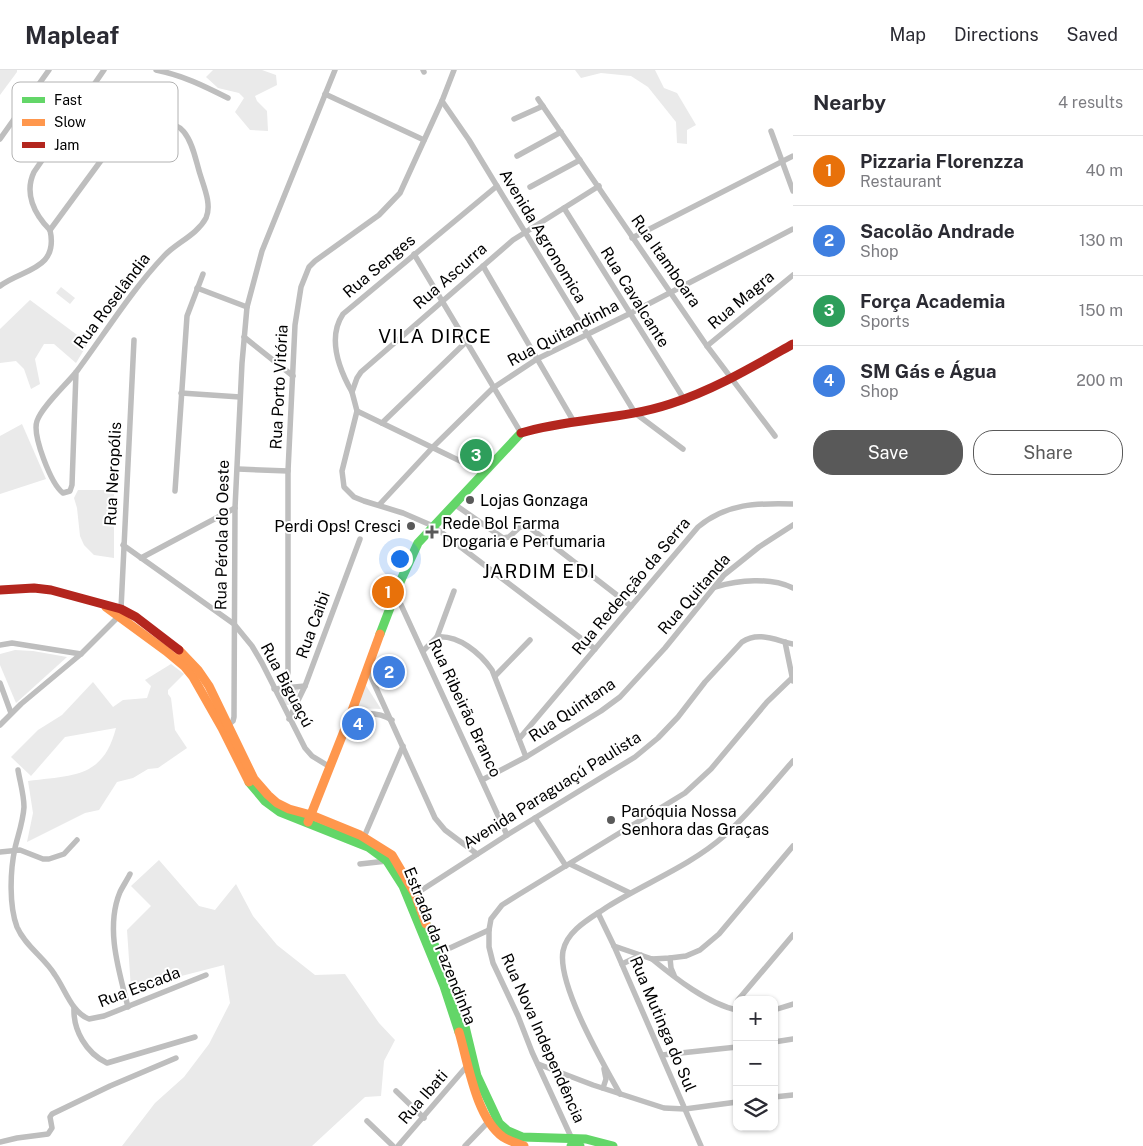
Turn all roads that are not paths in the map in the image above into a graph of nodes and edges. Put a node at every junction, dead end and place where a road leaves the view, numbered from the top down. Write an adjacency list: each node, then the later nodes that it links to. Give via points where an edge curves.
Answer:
1 (49, 70): 6 (street)
2 (104, 70): 7 (street)
3 (156, 70): 9 (street, via 183,76)
4 (335, 70): 8 (street, Rua Pérola do Oeste)
5 (454, 70): 11 (street, Rua Porto Vitória)
6 (40, 82)
7 (96, 82)
8 (325, 94): 19 (street); 43 (street, Rua Pérola do Oeste, via 262,252)
9 (228, 98)
10 (538, 99): 12 (street, Rua Itamboara)
11 (442, 101): 19 (street, Rua Porto Vitória); 26 (street, Avenida Agronomica)
12 (543, 106): 13 (street); 17 (street, Rua Itamboara)
13 (514, 119)
14 (12, 122): 18 (street)
15 (178, 126): 52 (street, Rua Roselândia, via 192,146 206,192 206,218 141,282)
16 (771, 131): 23 (street)
17 (562, 132): 20 (street); 22 (street, Rua Itamboara)
18 (0, 139)
19 (424, 140): 53 (street, Rua Porto Vitória, via 392,203 310,267 298,303)
20 (517, 156)
21 (793, 156): 23 (street)
22 (580, 160): 27 (street, Rua Itamboara); 28 (street)
23 (783, 161): 29 (street); 34 (street)
24 (43, 162): 32 (street, via 30,181 29,192 41,221)
25 (101, 162): 32 (street, Rua Roselândia)
26 (497, 186): 33 (street, Avenida Agronomica); 35 (street, Rua Senges)
27 (598, 186): 30 (street, Rua Ascurra); 34 (street, Rua Itamboara)
28 (530, 187)
29 (793, 191)
30 (564, 208): 33 (street, Rua Ascurra); 44 (street, Rua Cavalcante)
31 (793, 229): 41 (street, Rua Quitandinha)
32 (50, 230): 39 (street, via 51,247 44,260 34,270)
33 (525, 232): 36 (street, Rua Ascurra); 45 (street, Avenida Agronomica)
34 (632, 238): 41 (street, Rua Itamboara)
35 (414, 254): 42 (street); 56 (street, Rua Senges, via 339,320 335,329 337,354)
36 (483, 266): 42 (street, Rua Ascurra); 51 (street)
37 (203, 274): 40 (street)
38 (793, 275): 50 (street, Rua Magra)
39 (0, 286)
40 (197, 288): 43 (street); 57 (street, via 187,316)
41 (671, 292): 44 (street, Rua Quitandinha); 50 (street, Rua Itamboara)
42 (442, 302): 48 (street); 56 (street, Rua Ascurra, via 361,372)
43 (247, 308): 46 (street, Rua Pérola do Oeste)
44 (629, 314): 45 (street, Rua Quitandinha); 59 (street, Rua Cavalcante)
45 (586, 334): 51 (street, Rua Quitandinha); 61 (street, Avenida Agronomica)
46 (244, 337): 53 (street); 58 (street, Rua Pérola do Oeste)
47 (134, 340): 79 (street, Rua Neropólis)
48 (466, 342): 55 (street); 63 (street)
49 (793, 344): 54 (main road)
50 (707, 346): 54 (street, Rua Itamboara)
51 (537, 359): 55 (street, Rua Quitandinha); 62 (street)
52 (76, 372): 52 (street, Rua Roselândia, via 72,485 70,491 63,493 54,485 35,429 39,415)
53 (293, 376): 69 (street, Rua Porto Vitória)
54 (730, 379): 59 (main road); 65 (street, Rua Itamboara)
55 (493, 388): 64 (street); 66 (street, Rua Quitandinha)
56 (352, 392): 60 (street)
57 (182, 393): 58 (street); 71 (street)
58 (240, 397): 68 (street, Rua Pérola do Oeste)
59 (684, 399): 61 (main road)
60 (357, 411): 63 (street); 74 (street, via 344,459 342,480 354,497)
61 (635, 412): 62 (main road); 67 (street)
62 (574, 422): 64 (main road)
63 (382, 423): 66 (street)
64 (521, 433): 70 (main road)
65 (775, 436)
66 (433, 447): 70 (street); 74 (street, Rua Quitandinha)
67 (684, 449)
68 (238, 469): 69 (street); 75 (street, Rua Pérola do Oeste)
69 (288, 472): 103 (street, Rua Porto Vitória)
70 (485, 474): 72 (main road)
71 (174, 491)
72 (454, 504): 77 (main road); 86 (street, via 503,538 522,526 529,527)
73 (793, 504): 86 (street, Rua Redenção da Serra, via 752,505 718,512 689,536)
74 (379, 505): 77 (street)
75 (235, 508): 80 (street); 88 (street, Rua Pérola do Oeste)
76 (793, 525): 81 (street, Rua Quitanda, via 743,558)
77 (433, 526): 85 (main road, via 414,550); 95 (street)
78 (360, 539): 102 (street, Rua Caibi)
79 (123, 545): 80 (street, Rua Biguaçú); 87 (street, Rua Neropólis)
80 (141, 558): 88 (street, Rua Biguaçú)
81 (715, 587): 82 (street, via 757,581); 94 (street, Rua Quitanda)
82 (793, 588)
83 (0, 590): 87 (main road, Estrada da Fazendinha, via 51,590)
84 (454, 590): 89 (street)
85 (396, 594): 96 (street, Rua Ribeirão Branco); 98 (main road)
86 (631, 606): 95 (street, Rua Redenção da Serra)
87 (119, 613): 97 (street); 110 (main road, Estrada da Fazendinha, via 184,666)
88 (234, 624): 104 (street, Rua Biguaçú, via 257,654); 110 (street, Rua Pérola do Oeste, via 234,717)
89 (437, 637): 96 (street); 99 (street, via 447,637 468,646 486,662)
90 (530, 640): 99 (street)
91 (785, 642): 92 (street, Avenida Paraguaçú Paulista); 100 (street); 119 (street, Avenida Paraguaçú Paulista, via 754,636 742,642 652,744)
92 (793, 644)
93 (0, 645): 97 (street, via 12,643)
94 (665, 648): 113 (street, Rua Quintana, via 613,703)
95 (595, 649): 111 (street, Rua Redenção da Serra)
96 (424, 651): 117 (street, Rua Ribeirão Branco)
97 (81, 654): 105 (street)
98 (367, 667): 106 (main road); 108 (street)
99 (495, 676): 111 (street)
100 (792, 680): 129 (street, via 767,702 711,769 685,793)
101 (0, 683): 105 (street)
102 (305, 686): 103 (street); 107 (street, Rua Caibi)
103 (288, 687): 104 (street)
104 (274, 690): 107 (street, Rua Biguaçú)
105 (11, 714): 109 (street)
106 (350, 716): 108 (street, via 375,713); 115 (main road)
107 (289, 719): 115 (street, Rua Biguaçú, via 305,748 320,762)
108 (392, 720): 112 (street)
109 (0, 724)
110 (225, 726): 118 (main road, Estrada da Fazendinha, via 242,770 261,797 280,812)
111 (519, 739): 113 (street)
112 (403, 746): 121 (street); 126 (street, via 435,818 445,830)
113 (526, 757): 117 (street, Rua Quintana)
114 (793, 761): 131 (street, via 724,837 682,865)
115 (330, 766): 118 (main road)
116 (18, 770): 124 (street, via 24,808)
117 (482, 780): 120 (street, Rua Ribeirão Branco)
118 (310, 818): 121 (main road, Estrada da Fazendinha); 127 (main road, Estrada da Fazendinha, via 368,847)
119 (535, 818): 120 (street, Avenida Paraguaçú Paulista); 129 (street)
120 (507, 834): 126 (street, Avenida Paraguaçú Paulista)
121 (364, 837): 132 (main road, Estrada da Fazendinha, via 392,855)
122 (77, 840): 124 (street, via 64,854 49,859)
123 (793, 846): 139 (street, via 714,939 700,950)
124 (15, 850): 125 (street); 147 (street, via 12,903 18,928 53,971)
125 (0, 852)
126 (477, 854): 132 (street, Avenida Paraguaçú Paulista)
127 (387, 861): 128 (street); 132 (main road, Estrada da Fazendinha)
128 (360, 864)
129 (568, 865): 131 (street); 134 (street, via 502,905 491,919)
130 (130, 874): 146 (street, via 120,892 114,931)
131 (630, 893): 133 (street)
132 (412, 897): 137 (main road, Estrada da Fazendinha); 158 (main road, Estrada da Fazendinha, via 455,1018)
133 (598, 913): 136 (street, Rua Mutinga do Sul); 157 (street, via 571,935 564,946 562,960 571,994)
134 (489, 930): 137 (street); 156 (street, Rua Nova Independência, via 493,963)
135 (793, 935): 144 (street)
136 (614, 946): 138 (street); 141 (street, Rua Mutinga do Sul)
137 (437, 954): 169 (main road, Estrada da Fazendinha, via 462,1014 476,1076)
138 (641, 956): 140 (street); 141 (street)
139 (670, 958): 140 (street); 143 (street)
140 (652, 959): 143 (street)
141 (622, 964): 154 (street, Rua Mutinga do Sul)
142 (206, 975): 146 (street, Rua Escada)
143 (674, 975): 149 (street, via 714,1002)
144 (742, 996)
145 (793, 1004): 148 (street)
146 (128, 1007): 147 (street, Rua Escada, via 89,1019)
147 (74, 1008): 150 (street, via 74,1020 85,1045 107,1063)
148 (778, 1009)
149 (733, 1010)
150 (195, 1037)
151 (793, 1039): 152 (street)
152 (778, 1041)
153 (733, 1047): 154 (street)
154 (662, 1056): 167 (street, Rua Mutinga do Sul)
155 (176, 1058): 171 (street, via 52,1114 52,1128 48,1134)
156 (538, 1064): 159 (street); 160 (street, Rua Nova Independência)
157 (603, 1064): 161 (street, via 606,1079); 163 (street)
158 (467, 1066): 168 (street, Rua Ibati); 169 (main road, Estrada da Fazendinha)
159 (552, 1069): 160 (street); 161 (street)
160 (543, 1074): 172 (street, Rua Nova Independência)
161 (603, 1088): 163 (street)
162 (396, 1091): 168 (street)
163 (618, 1093): 167 (street, via 664,1108)
164 (793, 1095): 165 (street)
165 (778, 1097)
166 (733, 1103): 167 (street)
167 (684, 1109): 179 (street, Rua Mutinga do Sul)
168 (424, 1118): 174 (street, Rua Ibati)
169 (492, 1119): 172 (main road, Estrada da Fazendinha, via 514,1135); 175 (street); 176 (main road, Estrada da Fazendinha, via 503,1137)
170 (367, 1121): 173 (street)
171 (0, 1142)
172 (573, 1143): 177 (main road, Estrada da Fazendinha); 178 (main road, Estrada da Fazendinha, via 598,1141)
173 (393, 1146)
174 (398, 1146)
175 (465, 1146)
176 (524, 1146)
177 (580, 1146)
178 (613, 1146)
179 (700, 1146)

